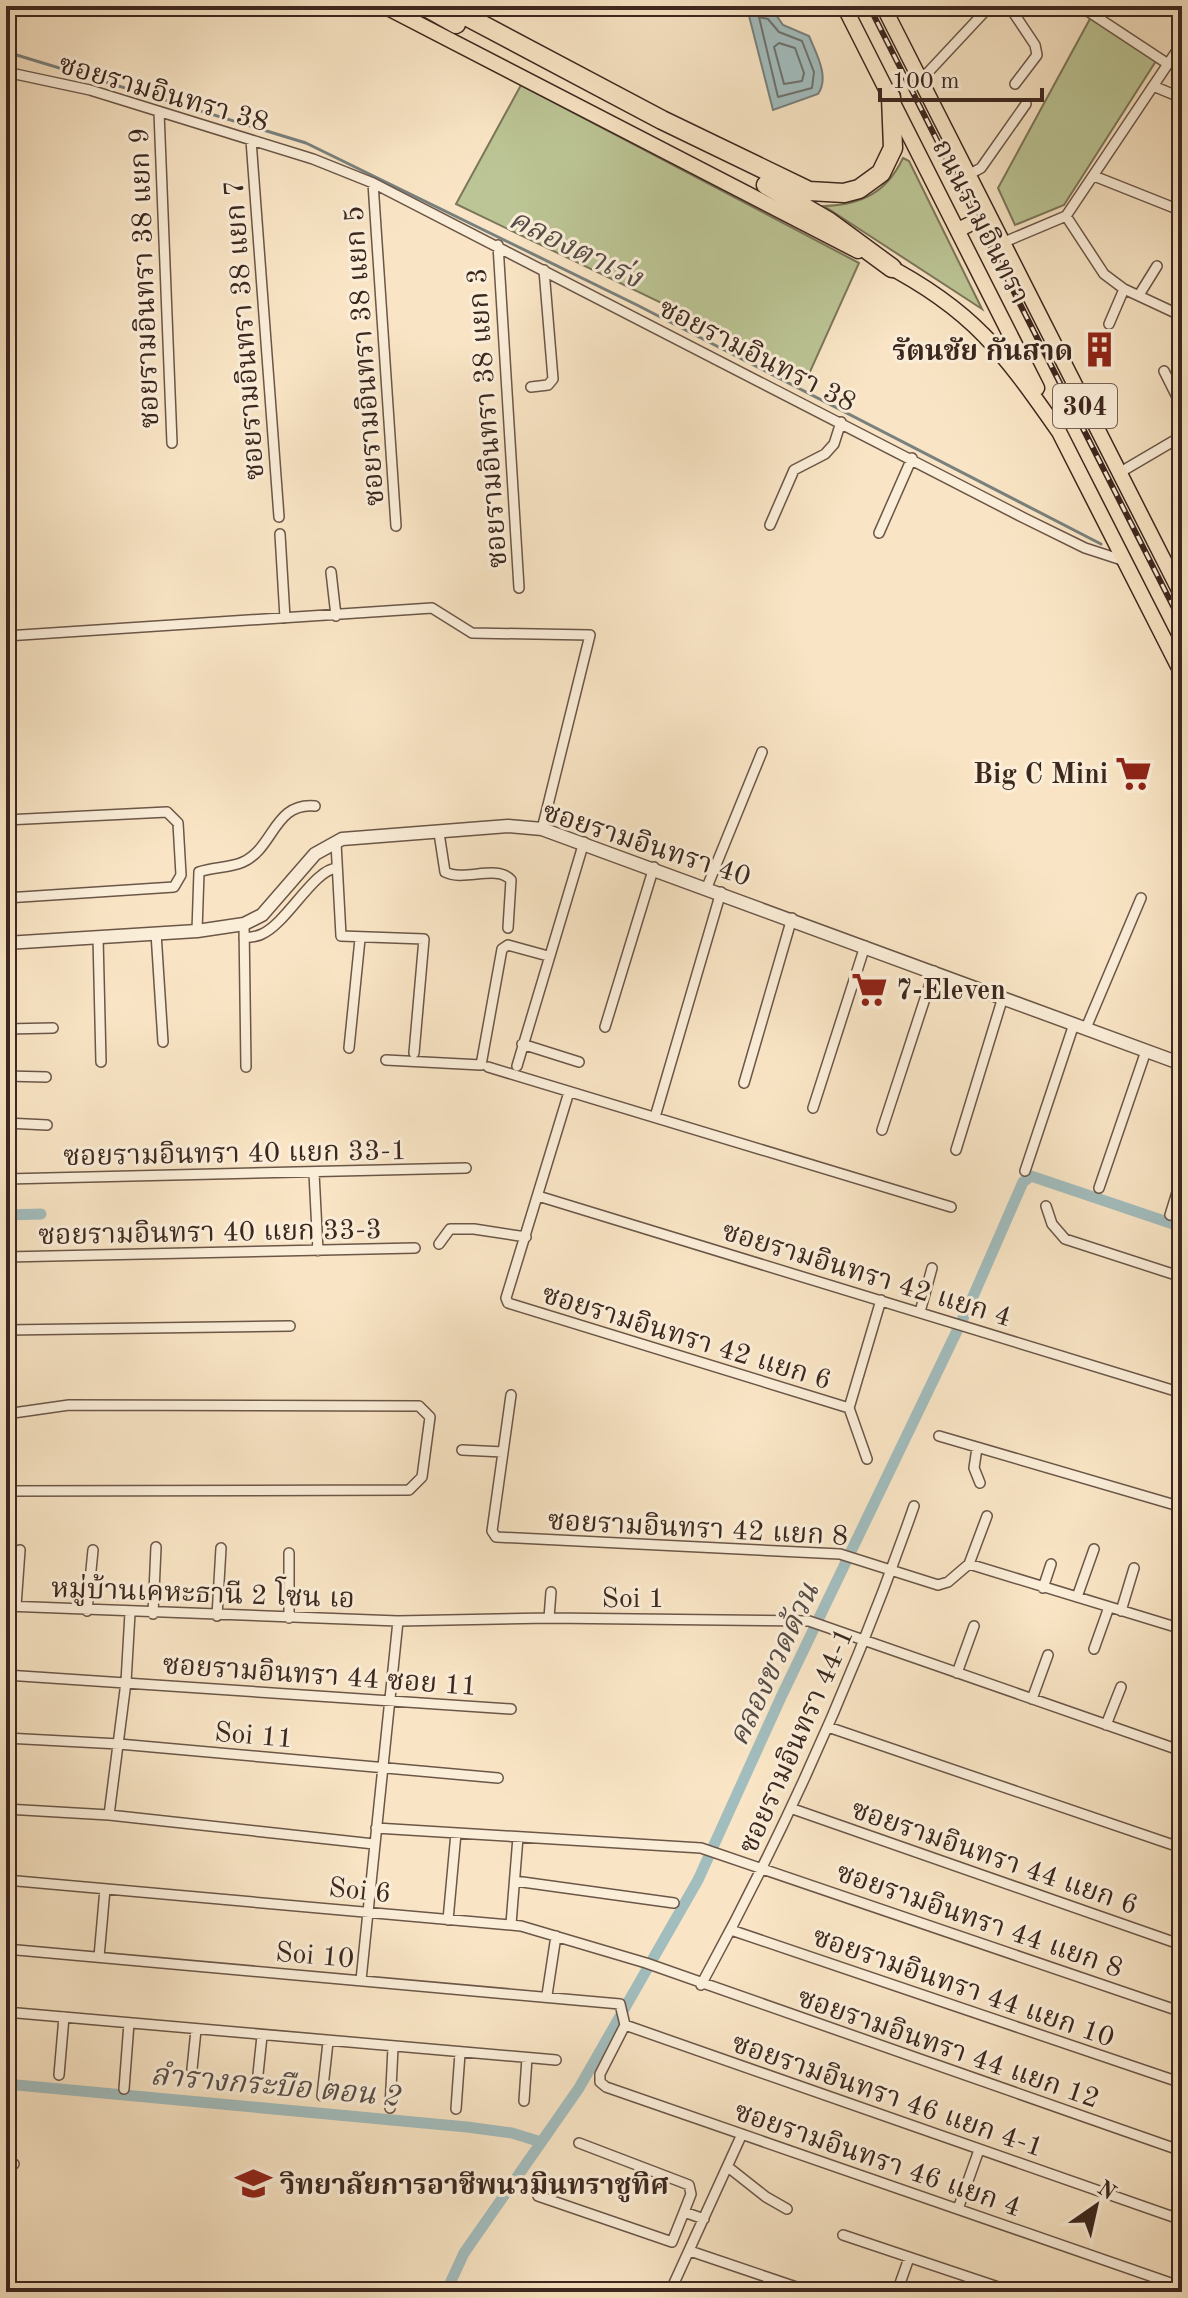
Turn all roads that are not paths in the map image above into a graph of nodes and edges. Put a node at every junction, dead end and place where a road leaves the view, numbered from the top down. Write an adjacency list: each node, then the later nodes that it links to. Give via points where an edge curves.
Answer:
1 (384, 6): 19 (main road)
2 (424, 6): 19 (highway)
3 (447, 6): 15 (highway, via 791,185 818,192 844,193 871,183 889,160 894,135)
4 (844, 6): 15 (main road, ถนนรามอินทรา / 304)
5 (883, 6): 12 (main road, ถนนรามอินทรา / 304)
6 (990, 6): 12 (street)
7 (1009, 6): 13 (street, via 1037,55)
8 (1080, 6): 10 (street)
9 (1182, 43): 10 (street)
10 (1168, 64): 14 (street)
11 (6, 72): 18 (street, ซอยรามอินทรา 38)
12 (920, 81): 21 (main road, ถนนรามอินทรา / 304)
13 (1015, 84)
14 (1153, 86): 16 (street); 22 (street)
15 (891, 97): 27 (main road, ถนนรามอินทรา / 304)
16 (1182, 98)
17 (1026, 104): 21 (street, via 981,168)
18 (159, 112): 20 (street, ซอยรามอินทรา 38); 43 (street, ซอยรามอินทรา 38 แยก 9)
19 (612, 115): 31 (highway, via 797,202)
20 (251, 140): 23 (street, ซอยรามอินทรา 38); 46 (street, ซอยรามอินทรา 38 แยก 7)
21 (968, 175): 25 (main road, ถนนรามอินทรา / 304)
22 (1094, 176): 24 (street); 26 (street)
23 (373, 183): 29 (street, ซอยรามอินทรา 38); 48 (street, ซอยรามอินทรา 38 แยก 5)
24 (1182, 211)
25 (988, 215): 27 (main road); 28 (main road, ถนนรามอินทรา / 304)
26 (1066, 216): 28 (street); 33 (street, via 1104,274)
27 (958, 230): 41 (main road, ถนนรามอินทรา / 304)
28 (1002, 243): 45 (main road, ถนนรามอินทรา / 304)
29 (498, 245): 32 (street, ซอยรามอินทรา 38); 53 (street, ซอยรามอินทรา 38 แยก 3)
30 (1157, 266): 34 (street)
31 (892, 268): 41 (main road, via 970,318 1004,355)
32 (544, 270): 38 (street, via 553,379); 40 (street, ซอยรามอินทรา 38)
33 (1124, 289): 34 (street); 36 (street)
34 (1139, 295): 35 (street)
35 (1182, 316)
36 (1109, 324)
37 (1164, 371): 39 (street)
38 (531, 387)
39 (1182, 407)
40 (841, 422): 44 (street, ซอยรามอินทรา 38); 47 (street, via 825,454 794,470)
41 (1059, 432): 51 (main road, ถนนรามอินทรา / 304)
42 (1182, 436): 45 (street)
43 (172, 443)
44 (912, 458): 49 (street); 51 (street, ซอยรามอินทรา 38, via 1085,548)
45 (1119, 473): 54 (main road, ถนนรามอินทรา / 304)
46 (279, 517)
47 (770, 525)
48 (396, 526)
49 (879, 533)
50 (280, 534): 56 (street)
51 (1125, 561): 58 (main road, ถนนรามอินทรา / 304)
52 (331, 572): 55 (street)
53 (519, 588)
54 (1182, 596)
55 (336, 616): 56 (street); 62 (street, via 432,608 472,633 590,635)
56 (285, 618): 57 (street)
57 (6, 636)
58 (1182, 674)
59 (762, 752): 68 (street)
60 (315, 806): 75 (street, via 285,814 244,862 199,872)
61 (6, 820): 70 (street, via 167,812 178,823 181,875 174,887)
62 (542, 829): 63 (street, ซอยรามอินทรา 40, via 508,826); 64 (street, ซอยรามอินทรา 40)
63 (439, 833): 65 (street, ซอยรามอินทรา 40); 74 (street, via 445,872 501,873 511,880)
64 (584, 842): 66 (street, ซอยรามอินทรา 40); 82 (street)
65 (336, 843): 67 (street); 73 (street, via 315,854 262,915)
66 (654, 867): 68 (street, ซอยรามอินทรา 40); 86 (street)
67 (337, 868): 78 (street, via 324,872 276,925); 79 (street, via 341,936)
68 (707, 887): 69 (street, ซอยรามอินทรา 40)
69 (721, 892): 72 (street, ซอยรามอินทรา 40); 106 (street)
70 (6, 898)
71 (1141, 898): 85 (street)
72 (792, 918): 81 (street, ซอยรามอินทรา 40); 103 (street)
73 (244, 924): 75 (street); 78 (street)
74 (508, 928)
75 (197, 931): 76 (street)
76 (156, 933): 77 (street); 89 (street)
77 (98, 937): 80 (street); 95 (street)
78 (244, 938): 99 (street)
79 (360, 939): 91 (street); 93 (street, via 424,939)
80 (6, 943)
81 (865, 946): 83 (street, ซอยรามอินทรา 40); 105 (street)
82 (548, 956): 90 (street); 94 (street, via 508,945 502,949 481,1065)
83 (934, 971): 84 (street, ซอยรามอินทรา 40); 109 (street)
84 (1003, 997): 85 (street, ซอยรามอินทรา 40); 110 (street)
85 (1080, 1026): 92 (street, ซอยรามอินทรา 40); 112 (street)
86 (605, 1027)
87 (53, 1028): 88 (street)
88 (6, 1029)
89 (163, 1042)
90 (522, 1044): 96 (street); 98 (street)
91 (349, 1048)
92 (1146, 1051): 97 (street, ซอยรามอินทรา 40); 116 (street)
93 (414, 1053)
94 (386, 1060)
95 (101, 1062)
96 (579, 1062)
97 (1182, 1064)
98 (517, 1066)
99 (246, 1067)
100 (488, 1067): 104 (street)
101 (6, 1076): 102 (street)
102 (46, 1077)
103 (744, 1083)
104 (569, 1092): 106 (street); 117 (street)
105 (813, 1108)
106 (655, 1117): 119 (street)
107 (6, 1123): 108 (street)
108 (47, 1125)
109 (882, 1130)
110 (956, 1150)
111 (466, 1168): 113 (street, ซอยรามอินทรา 40 แยก 33-1)
112 (1025, 1171)
113 (314, 1173): 115 (street, ซอยรามอินทรา 40 แยก 33-1); 124 (street)
114 (1182, 1176): 120 (street)
115 (6, 1179)
116 (1099, 1188)
117 (538, 1196): 121 (street); 128 (street, ซอยรามอินทรา 42 แยก 4)
118 (1046, 1206): 127 (street, via 1065,1239)
119 (951, 1207)
120 (1170, 1215)
121 (526, 1237): 122 (street, via 450,1229); 134 (street, ซอยรามอินทรา 42 แยก 6, via 506,1298 513,1306)
122 (439, 1244)
123 (415, 1248): 124 (street, ซอยรามอินทรา 40 แยก 33-3)
124 (318, 1251): 125 (street, ซอยรามอินทรา 40 แยก 33-3)
125 (6, 1257)
126 (932, 1268): 129 (street)
127 (1182, 1277)
128 (881, 1300): 129 (street, ซอยรามอินทรา 42 แยก 4); 134 (street)
129 (920, 1312): 132 (street, ซอยรามอินทรา 42 แยก 4)
130 (290, 1326): 131 (street)
131 (6, 1330)
132 (1182, 1393)
133 (511, 1395): 139 (street)
134 (849, 1408): 140 (street)
135 (6, 1414): 142 (street, via 69,1405 404,1406 424,1408 430,1417 422,1477 409,1490)
136 (939, 1436): 137 (street)
137 (977, 1448): 141 (street, via 974,1468); 144 (street)
138 (462, 1450): 139 (street)
139 (503, 1452): 155 (street, ซอยรามอินทรา 42 แยก 8, via 494,1537 840,1554)
140 (867, 1459)
141 (980, 1483)
142 (6, 1491)
143 (914, 1506): 155 (street, ซอยรามอินทรา 44-1)
144 (1182, 1507)
145 (987, 1516): 152 (street)
146 (156, 1547): 164 (street)
147 (221, 1548): 165 (street)
148 (1094, 1549): 158 (street)
149 (20, 1550): 159 (street)
150 (93, 1550): 161 (street)
151 (289, 1553): 166 (street)
152 (969, 1564): 155 (street, ซอยรามอินทรา 42 แยก 8, via 943,1585); 156 (street)
153 (1051, 1564): 156 (street)
154 (1134, 1568): 162 (street)
155 (892, 1569): 171 (street, ซอยรามอินทรา 44-1)
156 (1043, 1588): 158 (street)
157 (551, 1592): 167 (street)
158 (1077, 1597): 160 (street)
159 (11, 1606): 161 (street, หมู่บ้านเคหะธานี 2 โซน เอ)
160 (1109, 1607): 162 (street); 172 (street)
161 (87, 1611): 163 (street, หมู่บ้านเคหะธานี 2 โซน เอ)
162 (1121, 1611): 170 (street)
163 (130, 1613): 164 (street, หมู่บ้านเคหะธานี 2 โซน เอ); 176 (street)
164 (153, 1614): 165 (street, หมู่บ้านเคหะธานี 2 โซน เอ)
165 (217, 1616): 166 (street, หมู่บ้านเคหะธานี 2 โซน เอ)
166 (289, 1618): 168 (street, หมู่บ้านเคหะธานี 2 โซน เอ)
167 (549, 1618): 168 (street, Soi 1); 171 (street, Soi 1, via 809,1621)
168 (398, 1621): 179 (street)
169 (974, 1626): 174 (street)
170 (1182, 1629)
171 (864, 1640): 174 (street, Soi 1); 182 (street, ซอยรามอินทรา 44-1)
172 (1094, 1649)
173 (1048, 1655): 178 (street)
174 (957, 1673): 178 (street, Soi 1)
175 (6, 1675): 176 (street, ซอยรามอินทรา 44 ซอย 11)
176 (126, 1682): 179 (street, ซอยรามอินทรา 44 ซอย 11); 184 (street)
177 (1121, 1687): 181 (street)
178 (1032, 1699): 181 (street, Soi 1)
179 (387, 1701): 180 (street, ซอยรามอินทรา 44 ซอย 11); 186 (street)
180 (511, 1709)
181 (1106, 1725): 185 (street, Soi 1)
182 (828, 1727): 189 (street, ซอยรามอินทรา 44-1); 195 (street)
183 (6, 1738): 184 (street, Soi 11)
184 (119, 1744): 186 (street, Soi 11); 190 (street)
185 (1182, 1751)
186 (382, 1768): 187 (street, Soi 11); 191 (street)
187 (498, 1778)
188 (6, 1809): 190 (street)
189 (793, 1809): 196 (street, ซอยรามอินทรา 44-1); 206 (street, ซอยรามอินทรา 44 แยก 6)
190 (109, 1815): 194 (street)
191 (376, 1828): 192 (street, ซอยรามอินทรา 44 แยก 8); 194 (street)
192 (456, 1833): 193 (street, ซอยรามอินทรา 44 แยก 8); 202 (street)
193 (518, 1837): 196 (street, ซอยรามอินทรา 44 แยก 8, via 701,1848); 198 (street)
194 (374, 1844): 201 (street)
195 (1182, 1848)
196 (763, 1867): 204 (street, ซอยรามอินทรา 44-1); 213 (street, ซอยรามอินทรา 44 แยก 8)
197 (6, 1880): 199 (street, Soi 6)
198 (515, 1881): 200 (street); 203 (street)
199 (105, 1889): 201 (street, Soi 6); 208 (street)
200 (674, 1903)
201 (367, 1912): 202 (street, Soi 6); 209 (street)
202 (448, 1920): 203 (street, Soi 6)
203 (511, 1924): 205 (street, Soi 6)
204 (731, 1930): 210 (street, ซอยรามอินทรา 44-1); 227 (street, ซอยรามอินทรา 44 แยก 10)
205 (556, 1936): 210 (street, Soi 6); 211 (street)
206 (1182, 1945)
207 (6, 1949): 208 (street, Soi 10)
208 (99, 1957): 209 (street, Soi 10)
209 (361, 1980): 211 (street, Soi 10)
210 (701, 1985): 236 (street, ซอยรามอินทรา 44 แยก 12)
211 (547, 1995): 216 (street, Soi 10, via 620,2004)
212 (6, 2012): 214 (street)
213 (1182, 2012)
214 (64, 2017): 215 (street); 226 (street)
215 (129, 2023): 217 (street); 228 (street)
216 (625, 2025): 233 (street, ซอยรามอินทรา 46 แยก 4, via 600,2082); 235 (street, ซอยรามอินทรา 46 แยก 4-1)
217 (196, 2030): 218 (street); 224 (street)
218 (262, 2036): 219 (street); 225 (street)
219 (328, 2042): 220 (street); 229 (street)
220 (393, 2048): 221 (street); 231 (street)
221 (460, 2053): 222 (street); 232 (street)
222 (527, 2058): 223 (street); 230 (street)
223 (556, 2060)
224 (192, 2069)
225 (258, 2074)
226 (59, 2075)
227 (1182, 2083)
228 (124, 2089)
229 (322, 2096)
230 (524, 2101)
231 (390, 2108)
232 (456, 2109)
233 (742, 2134): 237 (street); 240 (street, ซอยรามอินทรา 46 แยก 4)
234 (579, 2143): 241 (street, via 689,2185)
235 (979, 2150): 240 (street); 243 (street, ซอยรามอินทรา 46 แยก 4-1)
236 (1182, 2151)
237 (728, 2167): 239 (street); 242 (street)
238 (538, 2196): 241 (street, via 672,2242)
239 (787, 2209)
240 (958, 2209): 247 (street, ซอยรามอินทรา 46 แยก 4)
241 (684, 2212): 242 (street)
242 (704, 2219): 245 (street)
243 (1182, 2220)
244 (843, 2235): 246 (street)
245 (690, 2251): 250 (street); 251 (street)
246 (909, 2258): 252 (street); 253 (street)
247 (1182, 2287)
248 (6, 2288): 249 (street)
249 (107, 2292)
250 (670, 2292)
251 (811, 2292)
252 (897, 2292)
253 (1013, 2292)

